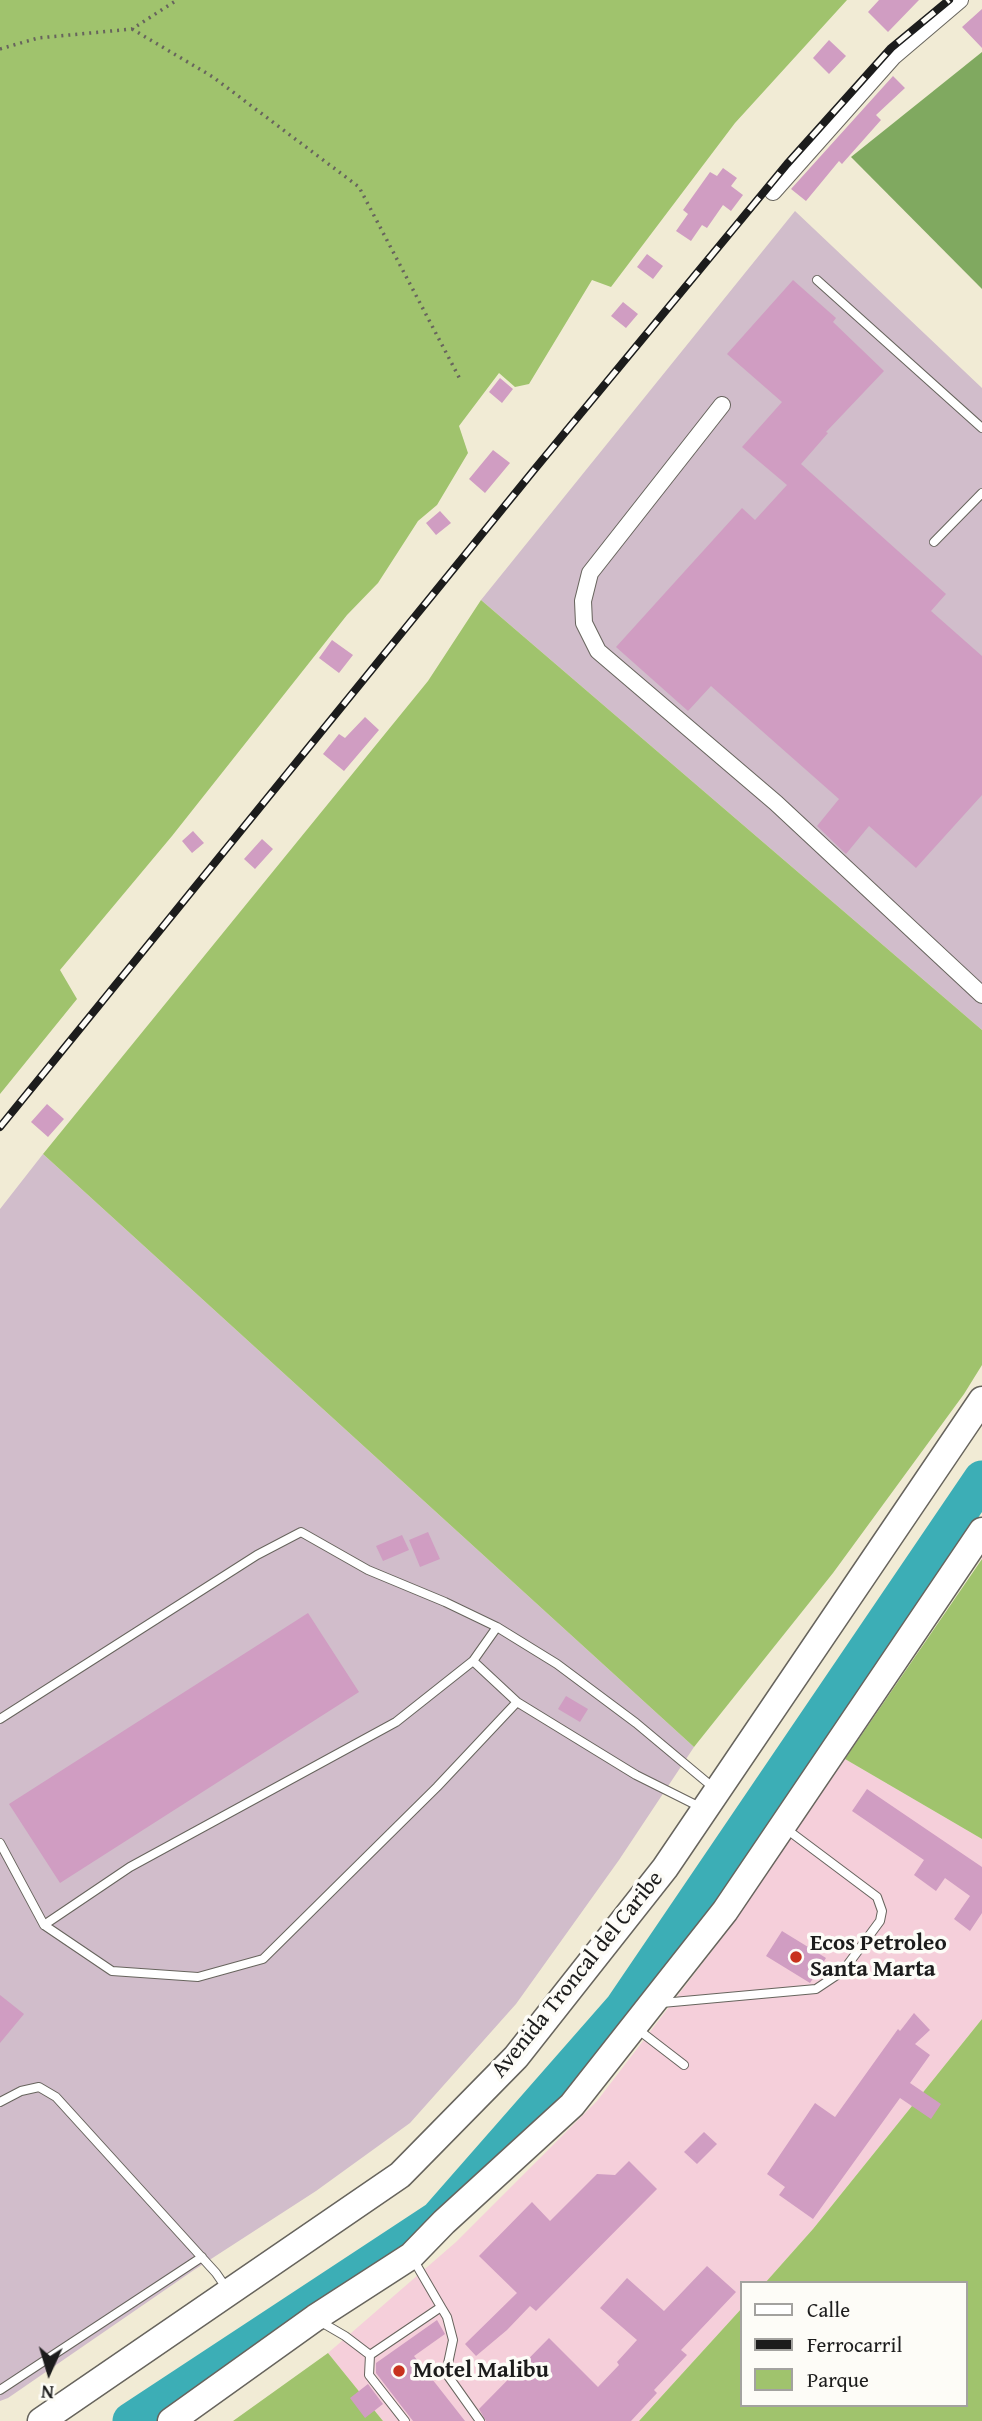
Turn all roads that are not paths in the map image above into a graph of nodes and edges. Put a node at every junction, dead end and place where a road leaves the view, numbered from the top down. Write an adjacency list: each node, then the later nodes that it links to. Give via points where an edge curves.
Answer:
1 (960, 0): 2 (street, via 894,57)
2 (773, 192)
3 (817, 280): 5 (lane)
4 (722, 405): 8 (street, via 590,573 583,601 584,623 598,651 776,803)
5 (982, 428)
6 (982, 493): 7 (lane)
7 (934, 542)
8 (982, 995)
9 (982, 1400): 15 (highway, Avenida Troncal del Caribe)
10 (982, 1531): 16 (highway)
11 (497, 1627): 12 (lane); 14 (lane, via 368,1570 301,1531); 15 (lane, via 583,1681)
12 (473, 1661): 13 (lane); 18 (lane, via 397,1722 130,1867)
13 (517, 1702): 15 (lane, via 636,1775); 18 (lane, via 263,1959 198,1977 112,1971)
14 (0, 1719)
15 (711, 1800): 25 (highway, Avenida Troncal del Caribe, via 665,1868 516,2057 400,2175)
16 (782, 1825): 19 (highway, via 725,1911); 19 (lane, via 877,1898 880,1921 843,1970 816,1989)
17 (0, 1843): 18 (lane)
18 (44, 1925)
19 (652, 2004): 20 (highway)
20 (634, 2027): 21 (lane); 23 (highway, via 572,2105)
21 (684, 2065)
22 (0, 2102): 24 (lane, via 39,2087 56,2097)
23 (411, 2256): 26 (lane); 27 (highway)
24 (202, 2258): 25 (lane); 29 (lane)
25 (230, 2292): 30 (highway, Avenida Troncal del Caribe)
26 (441, 2307): 28 (lane); 33 (lane, via 453,2340 446,2373)
27 (315, 2318): 28 (lane); 31 (highway)
28 (370, 2355): 32 (lane, via 369,2375)
29 (0, 2390)
30 (41, 2421)
31 (171, 2421)
32 (405, 2421)
33 (480, 2421)

